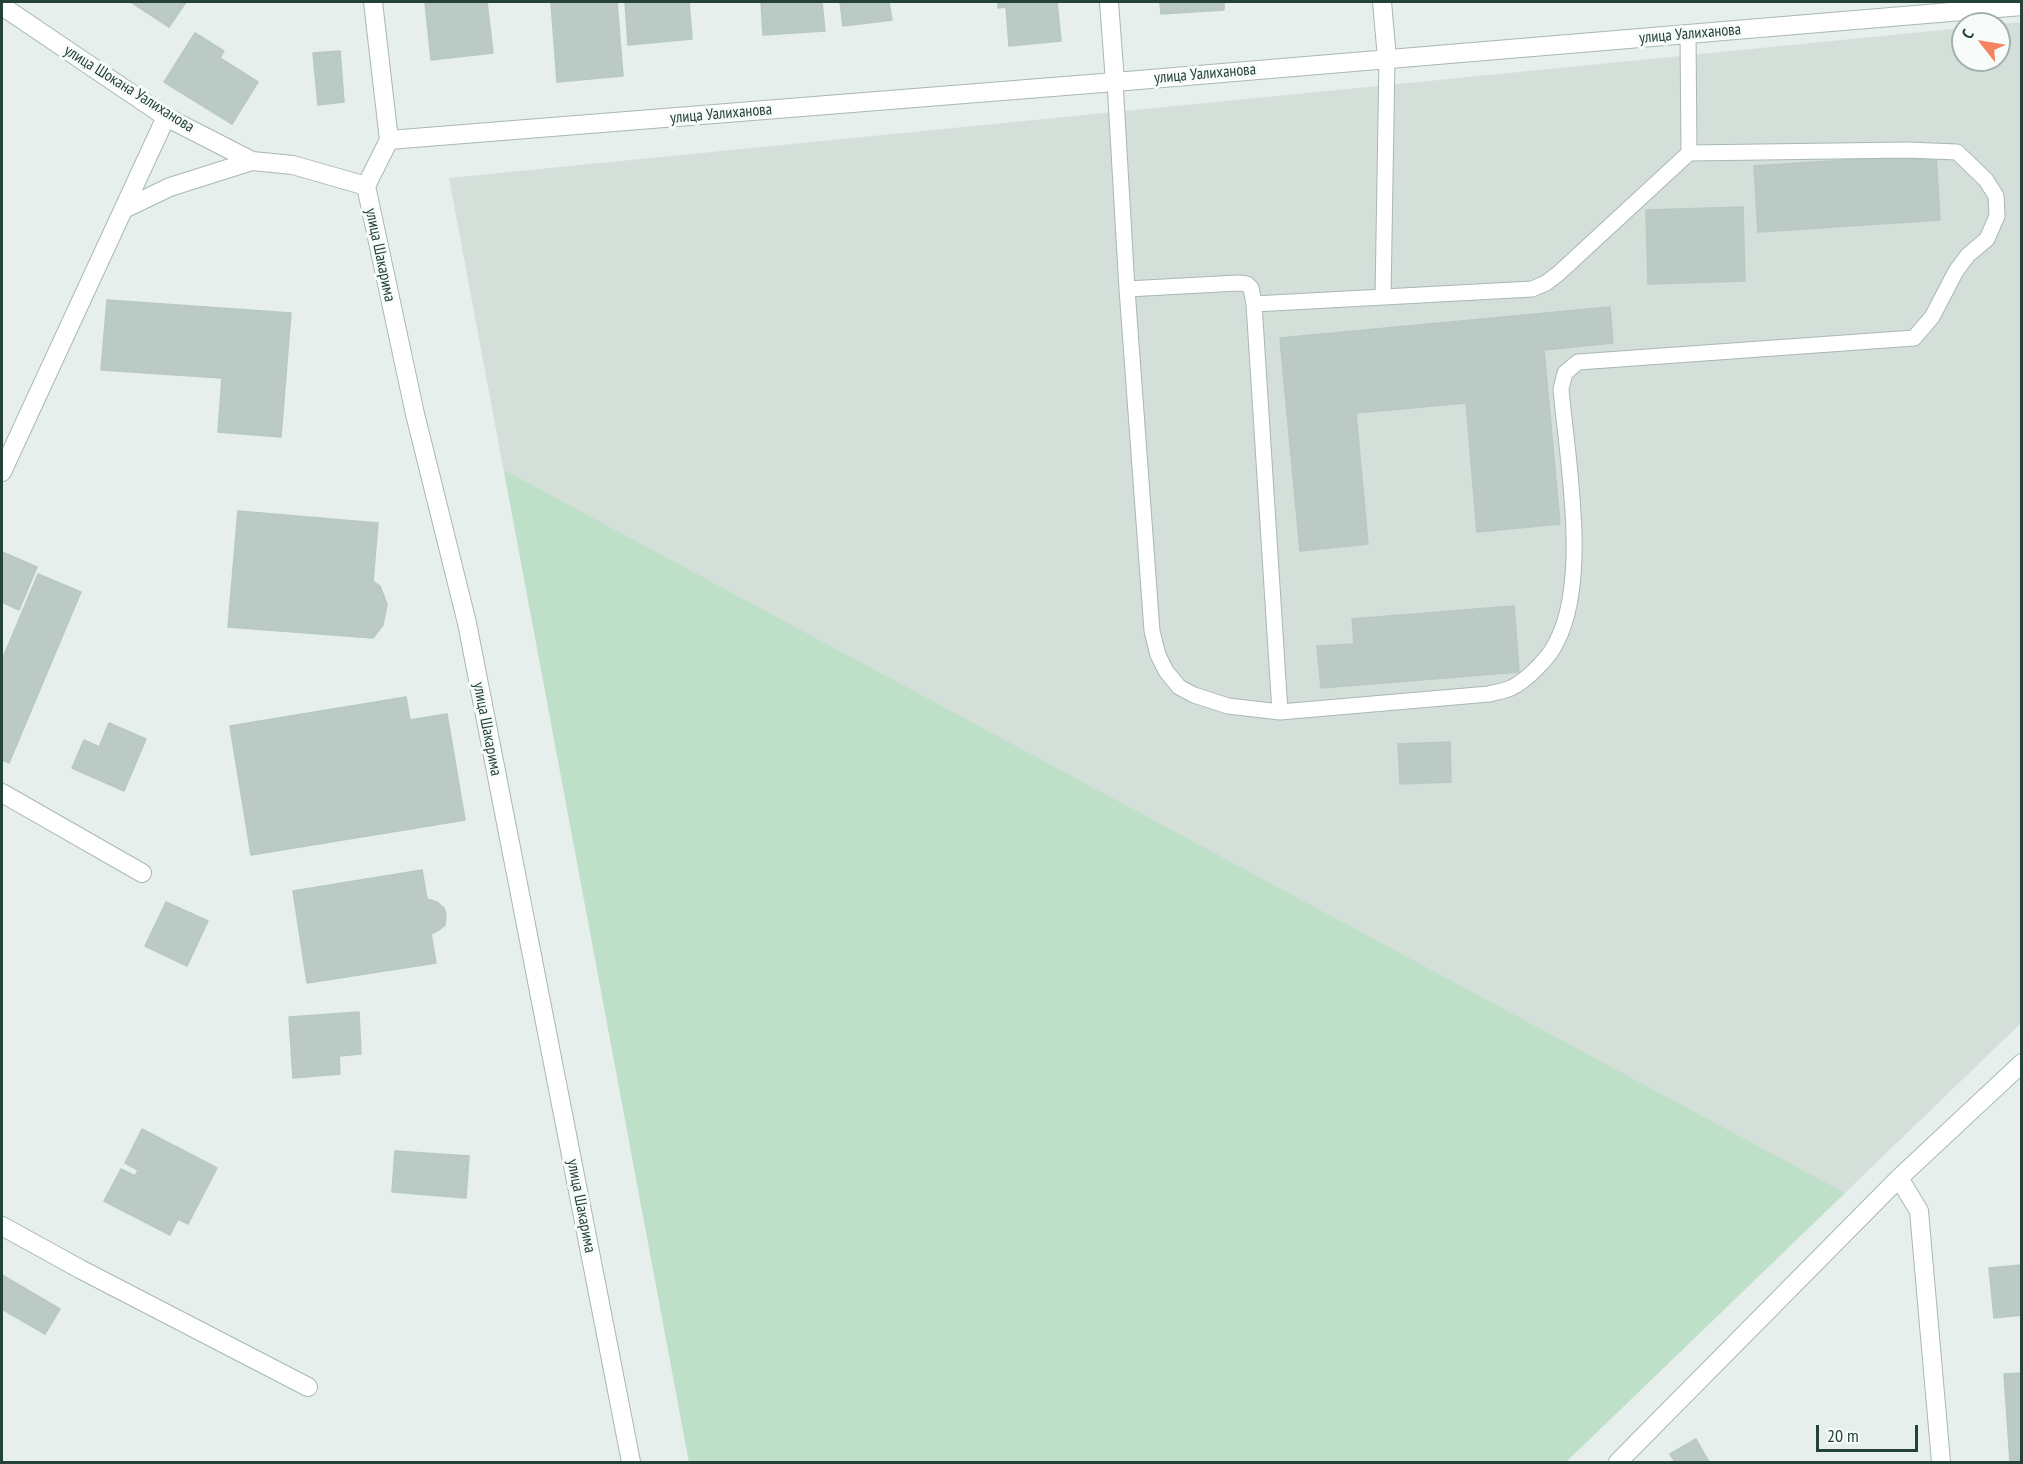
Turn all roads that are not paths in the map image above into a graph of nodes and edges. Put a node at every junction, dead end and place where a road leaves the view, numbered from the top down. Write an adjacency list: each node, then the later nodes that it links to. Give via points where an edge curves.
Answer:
1 (373, 2): 10 (street)
2 (1109, 2): 8 (street)
3 (1382, 2): 7 (street)
4 (2, 6): 9 (street, улица Шокана Уалиханова)
5 (2022, 6): 6 (street, улица Уалиханова)
6 (1688, 34): 7 (street, улица Уалиханова); 11 (lane)
7 (1387, 58): 8 (street, улица Уалиханова); 16 (lane)
8 (1115, 82): 10 (street, улица Уалиханова); 15 (lane)
9 (166, 117): 12 (street, улица Шокана Уалиханова); 14 (street)
10 (389, 140): 13 (street, улица Шакарима)
11 (1689, 153): 16 (lane, via 1559,273 1532,290); 19 (lane, via 1957,152 1986,180 1995,196 1996,216 1987,239 1956,271 1932,317 1914,338 1578,362 1565,373 1561,389 1574,536 1571,595 1556,644 1537,667 1512,687 1489,694)
12 (252, 161): 13 (street, улица Шокана Уалиханова, via 293,165); 14 (street, via 170,187)
13 (366, 186): 26 (street, улица Шакарима, via 415,414 466,623)
14 (124, 209): 18 (street)
15 (1127, 289): 17 (lane, via 1247,284); 19 (lane, via 1152,631 1158,655 1179,687 1194,695 1228,706)
16 (1383, 297): 17 (lane)
17 (1254, 304): 19 (lane)
18 (4, 460)
19 (1280, 712)
20 (2, 793): 21 (street)
21 (142, 873)
22 (2022, 1063): 23 (street)
23 (1899, 1178): 27 (street); 28 (street, via 1918,1211)
24 (2, 1226): 25 (street)
25 (308, 1386)
26 (631, 1462)
27 (1617, 1462)
28 (1941, 1462)

